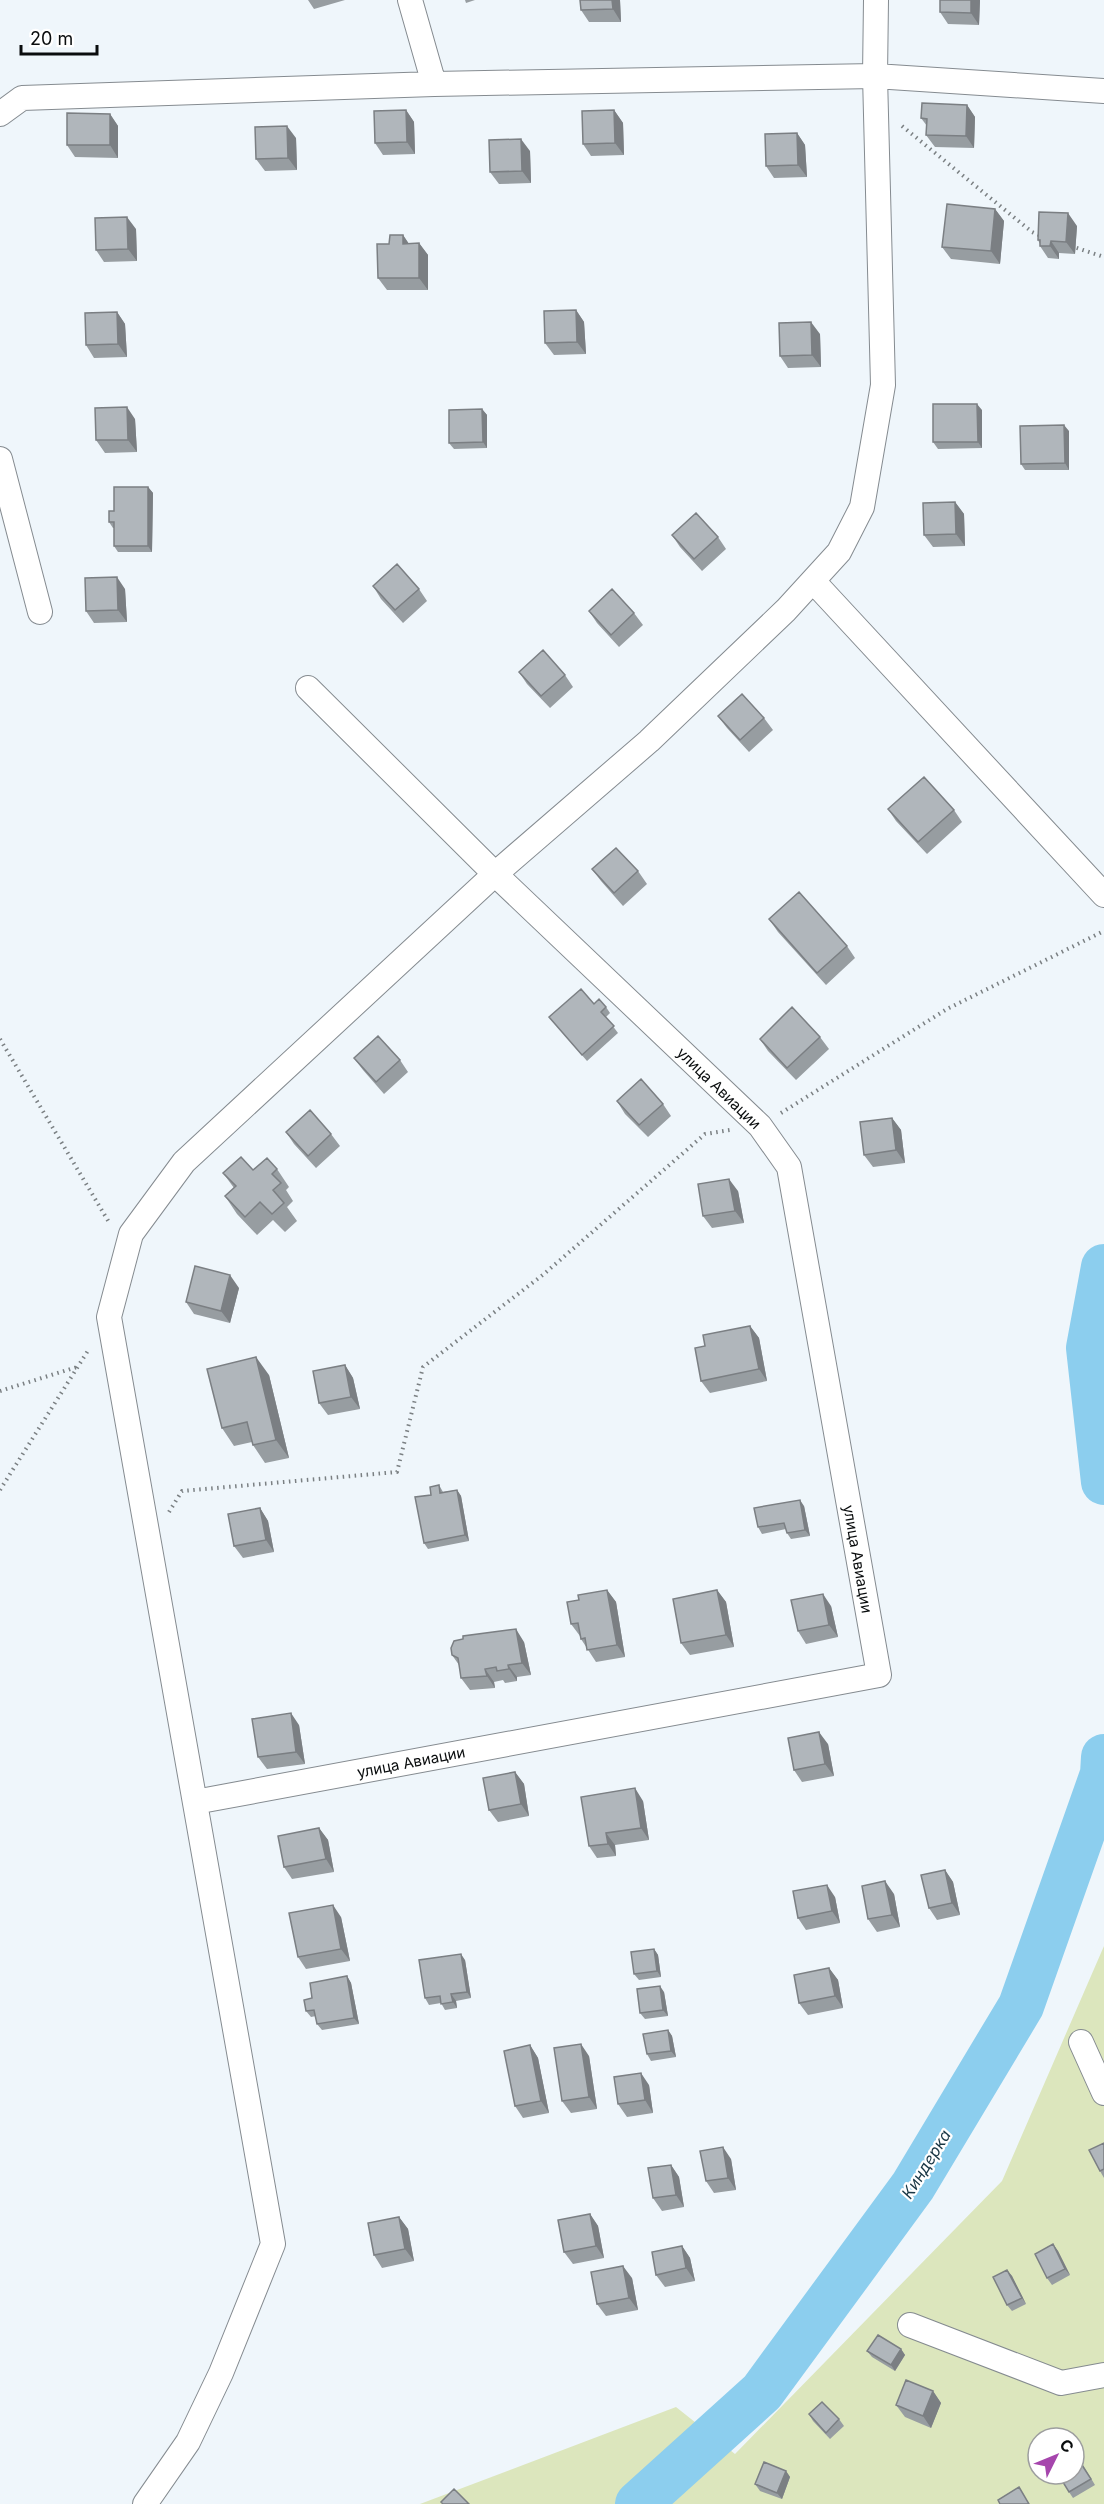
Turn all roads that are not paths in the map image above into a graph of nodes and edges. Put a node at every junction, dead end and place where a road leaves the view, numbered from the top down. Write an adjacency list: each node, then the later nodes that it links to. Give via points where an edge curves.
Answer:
1 (410, 0): 4 (street)
2 (876, 0): 3 (street)
3 (875, 76): 4 (street); 5 (street); 8 (street, via 883,385 861,507 839,552)
4 (434, 84): 6 (street, via 22,98)
5 (1104, 91)
6 (0, 114)
7 (0, 459): 9 (street)
8 (813, 581): 11 (street, via 648,741); 12 (street)
9 (40, 612)
10 (308, 688): 11 (street, улица Авиации)
11 (495, 874): 13 (street, via 184,1162 131,1234 109,1317); 13 (street, улица Авиации, via 760,1126 789,1167 879,1675)
12 (1104, 895)
13 (195, 1802): 18 (street, via 273,2244 221,2373 188,2442)
14 (1081, 2042): 15 (street)
15 (1104, 2093)
16 (910, 2325): 17 (street, via 1061,2383)
17 (1104, 2375)
18 (145, 2504)

